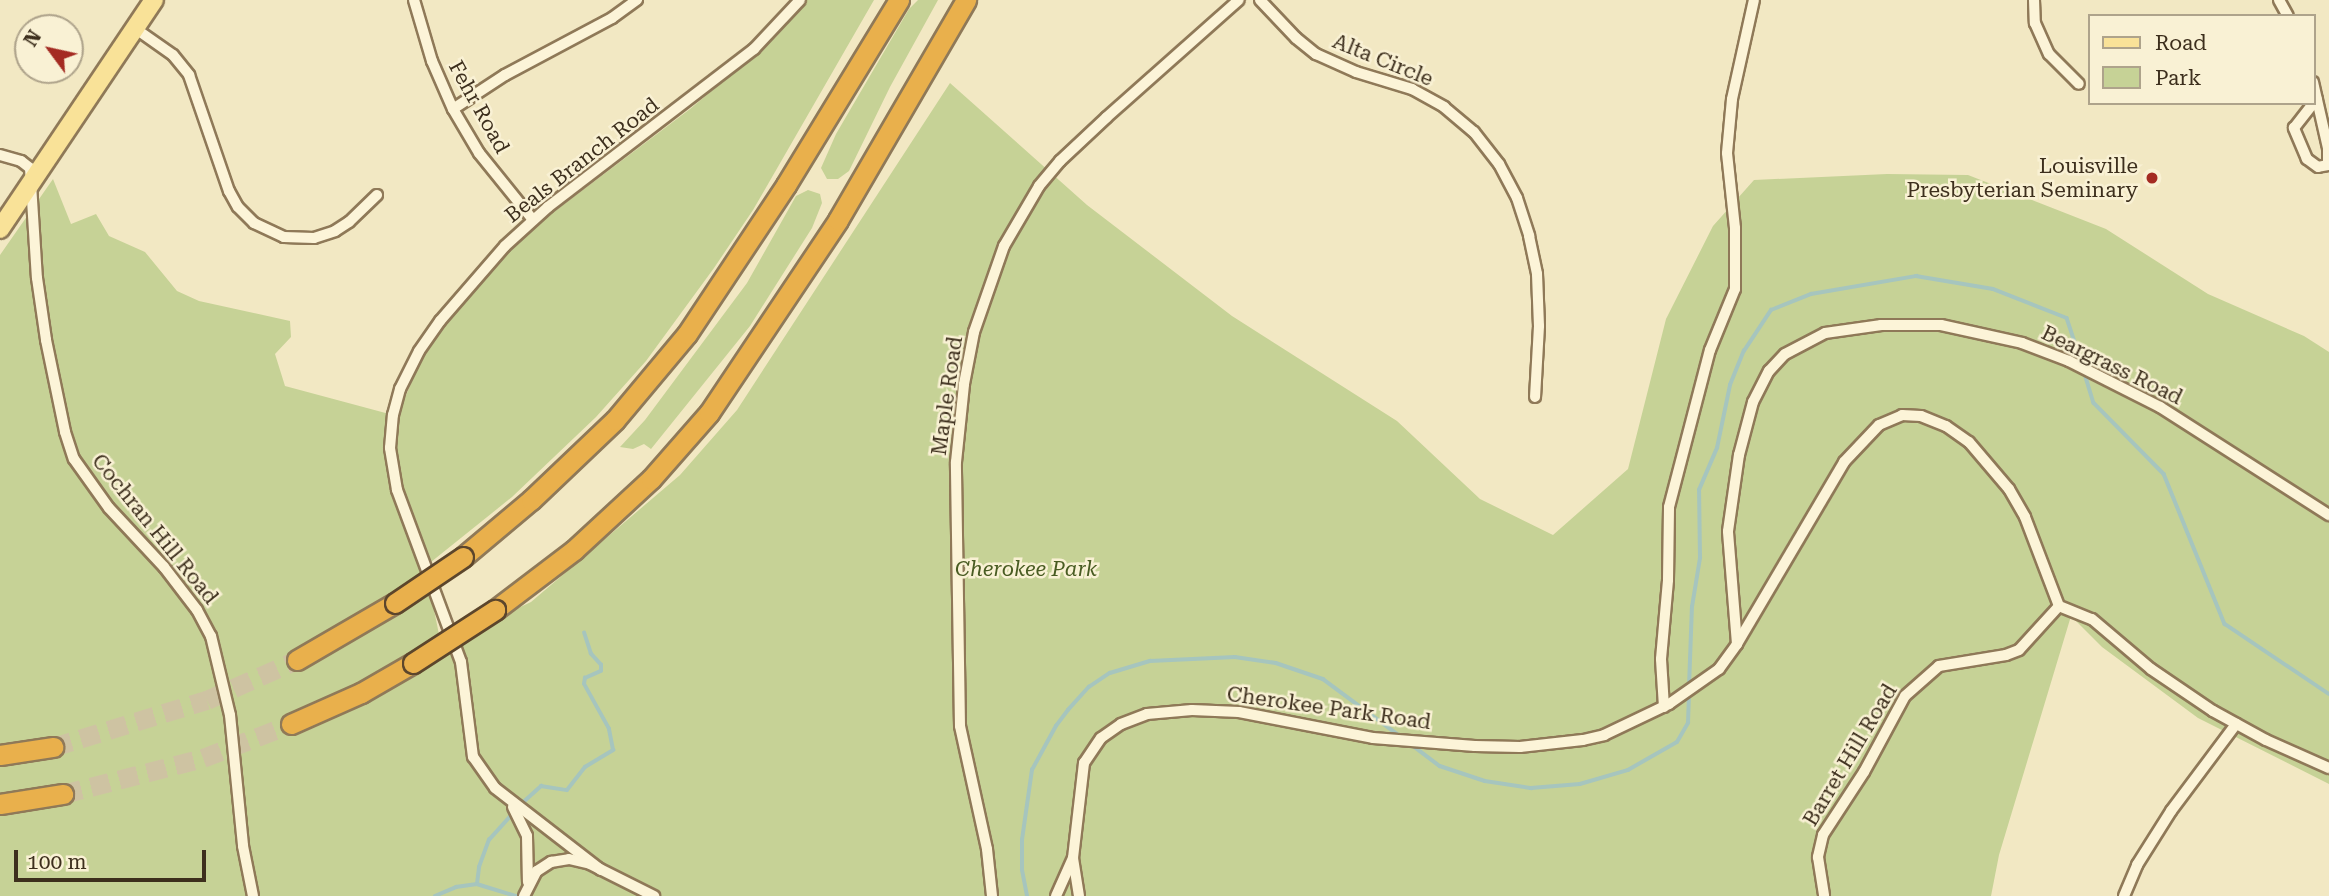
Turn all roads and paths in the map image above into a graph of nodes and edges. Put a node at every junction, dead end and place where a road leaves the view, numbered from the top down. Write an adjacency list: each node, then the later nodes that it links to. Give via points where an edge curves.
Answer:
1 (154, 0): 11 (main road)
2 (414, 0): 17 (street, Fehr Road)
3 (636, 0): 17 (street)
4 (800, 0): 21 (street, Beals Branch Road, via 754,49)
5 (899, 0): 27 (highway, bridge, via 786,186 687,334 615,420 463,557)
6 (966, 0): 29 (highway, bridge, via 838,219 709,413 651,479 574,550 495,610 361,693)
7 (1239, 0): 42 (street, Maple Road, via 1079,143 1039,186 1004,246 974,332 956,462 960,726 987,849)
8 (1260, 0): 23 (street, Alta Circle, via 1316,54 1412,89 1444,107 1474,132 1499,164 1517,198 1537,274)
9 (1754, 0): 28 (street, via 1732,99 1727,153 1735,228 1735,289 1710,350 1669,508 1661,659)
10 (2034, 0): 12 (street, via 2035,23 2049,54)
11 (136, 29): 19 (main road); 20 (street, via 173,55 188,75 229,191 254,223 284,237 314,238 349,222)
12 (2079, 84)
13 (2315, 90): 14 (street)
14 (2317, 99): 15 (street); 16 (street, via 2328,148 2328,165 2318,167 2307,159 2294,128)
15 (2315, 102)
16 (2312, 105)
17 (453, 110): 21 (street, Fehr Road, via 479,153)
18 (0, 155): 19 (street, via 27,165)
19 (30, 186): 22 (main road); 40 (street, Cochran Hill Road, via 46,340 65,432 86,479 164,567 211,636 230,715 243,846)
20 (377, 195)
21 (533, 220): 35 (street, Beals Branch Road, via 505,246 419,351 400,390 390,437 397,490 461,662 473,757)
22 (0, 229)
23 (1535, 397)
24 (2329, 515): 26 (street, Beargrass Road, via 2160,407 2069,361 2009,340 1941,325 1825,333 1785,354 1769,371 1753,402 1739,455 1728,531)
25 (2059, 606): 26 (street, via 2025,517 1990,464 1946,426 1921,416 1902,415 1879,425 1844,463); 30 (street, via 2092,619 2159,674); 45 (street, Barret Hill Road, via 2019,650 1939,666 1905,696 1823,835 1818,857)
26 (1737, 644): 28 (street, Cherokee Park Road, via 1707,680)
27 (297, 660)
28 (1666, 706): 37 (street, Cherokee Park Road, via 1604,735 1520,747 1373,738 1239,712 1147,714 1101,738 1084,763)
29 (291, 724)
30 (2236, 724): 33 (street); 46 (street, via 2171,811 2137,865)
31 (53, 747): 32 (highway)
32 (0, 755)
33 (2329, 768)
34 (63, 794): 36 (highway)
35 (510, 801): 38 (street, Beals Branch Road); 39 (street, Beals Branch Road, via 527,836)
36 (0, 804)
37 (1073, 858): 43 (street, Cherokee Park Road); 44 (street, Cherokee Park Road)
38 (601, 870): 39 (street, via 579,860 560,860 537,871); 41 (street)
39 (526, 888)
40 (253, 896)
41 (653, 896)
42 (992, 896)
43 (1056, 896)
44 (1079, 896)
45 (1824, 896)
46 (2124, 896)

